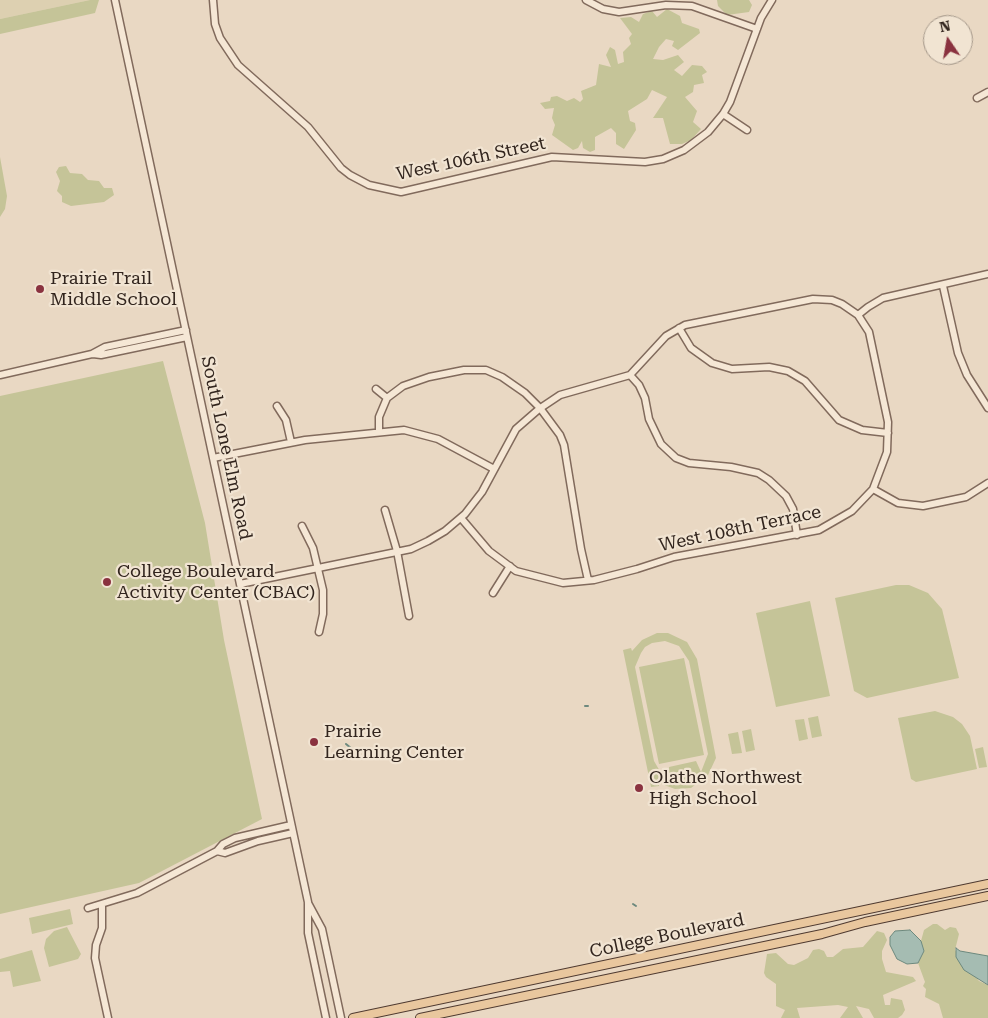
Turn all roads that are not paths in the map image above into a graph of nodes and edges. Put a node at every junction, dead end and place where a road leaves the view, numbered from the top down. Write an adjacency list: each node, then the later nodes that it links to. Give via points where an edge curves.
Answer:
1 (115, 0): 14 (street, South Lone Elm Road)
2 (213, 0): 8 (street, West 106th Street, via 220,38 238,65 306,125 341,168 361,182 382,190 401,192 418,189 552,157 653,161 684,150 708,132)
3 (586, 0): 5 (street, via 614,12 666,5 692,6)
4 (772, 0): 5 (street, West 106th Street)
5 (756, 28): 8 (street, West 106th Street)
6 (988, 92): 7 (street)
7 (977, 98)
8 (723, 114): 9 (street)
9 (747, 130)
10 (988, 274): 11 (street)
11 (943, 286): 12 (street, via 881,299); 23 (street, via 961,360)
12 (858, 315): 13 (street, via 842,304 818,298 692,322); 25 (street, via 869,332)
13 (679, 328): 18 (street, via 666,336); 25 (street, via 691,348 712,363 732,369 769,367 788,371 802,378 839,420 862,430)
14 (186, 330): 15 (street, South Lone Elm Road); 16 (street, via 105,347)
15 (187, 338): 16 (street); 27 (street, South Lone Elm Road)
16 (92, 354): 17 (street)
17 (0, 375)
18 (630, 375): 22 (street, via 560,395); 34 (street, via 639,385 649,419 674,462 731,467 758,474 786,496 793,509)
19 (376, 389): 20 (street)
20 (387, 398): 22 (street, via 403,386 429,377 464,370 486,370 525,393); 24 (street, via 379,417)
21 (277, 406): 26 (street, via 286,420)
22 (540, 408): 28 (street, via 516,429); 38 (street, via 560,434 564,445)
23 (988, 408)
24 (380, 431): 26 (street); 28 (street, via 407,430 430,435)
25 (888, 433): 30 (street, via 885,459)
26 (291, 442): 27 (street)
27 (213, 458): 39 (street, South Lone Elm Road)
28 (494, 469): 32 (street, via 482,492)
29 (988, 483): 30 (street, via 966,497 923,506 898,504)
30 (873, 489): 34 (street, West 108th Terrace, via 840,520 819,530)
31 (385, 510): 35 (street)
32 (461, 518): 35 (street, via 428,541); 36 (street, West 108th Terrace, via 489,551)
33 (302, 526): 37 (street, via 310,538)
34 (797, 535): 38 (street, West 108th Terrace, via 674,557)
35 (397, 552): 37 (street); 41 (street)
36 (510, 566): 38 (street, West 108th Terrace, via 516,571 563,583); 40 (street)
37 (318, 568): 39 (street); 42 (street, via 324,602)
38 (588, 580)
39 (240, 584): 43 (street, South Lone Elm Road)
40 (493, 593)
41 (410, 616)
42 (319, 632)
43 (291, 825): 44 (street, South Lone Elm Road); 45 (street, via 235,838)
44 (293, 833): 45 (street, via 225,853); 48 (street, South Lone Elm Road)
45 (217, 851): 49 (street, via 137,893)
46 (988, 884): 54 (main road, College Boulevard)
47 (988, 896): 55 (main road, College Boulevard)
48 (308, 902): 52 (street, South Lone Elm Road, via 308,933); 53 (street, South Lone Elm Road, via 322,929)
49 (102, 906): 50 (street); 51 (street, via 102,928 95,958)
50 (88, 908)
51 (108, 1018)
52 (326, 1018)
53 (341, 1018)
54 (353, 1018)
55 (420, 1018)

